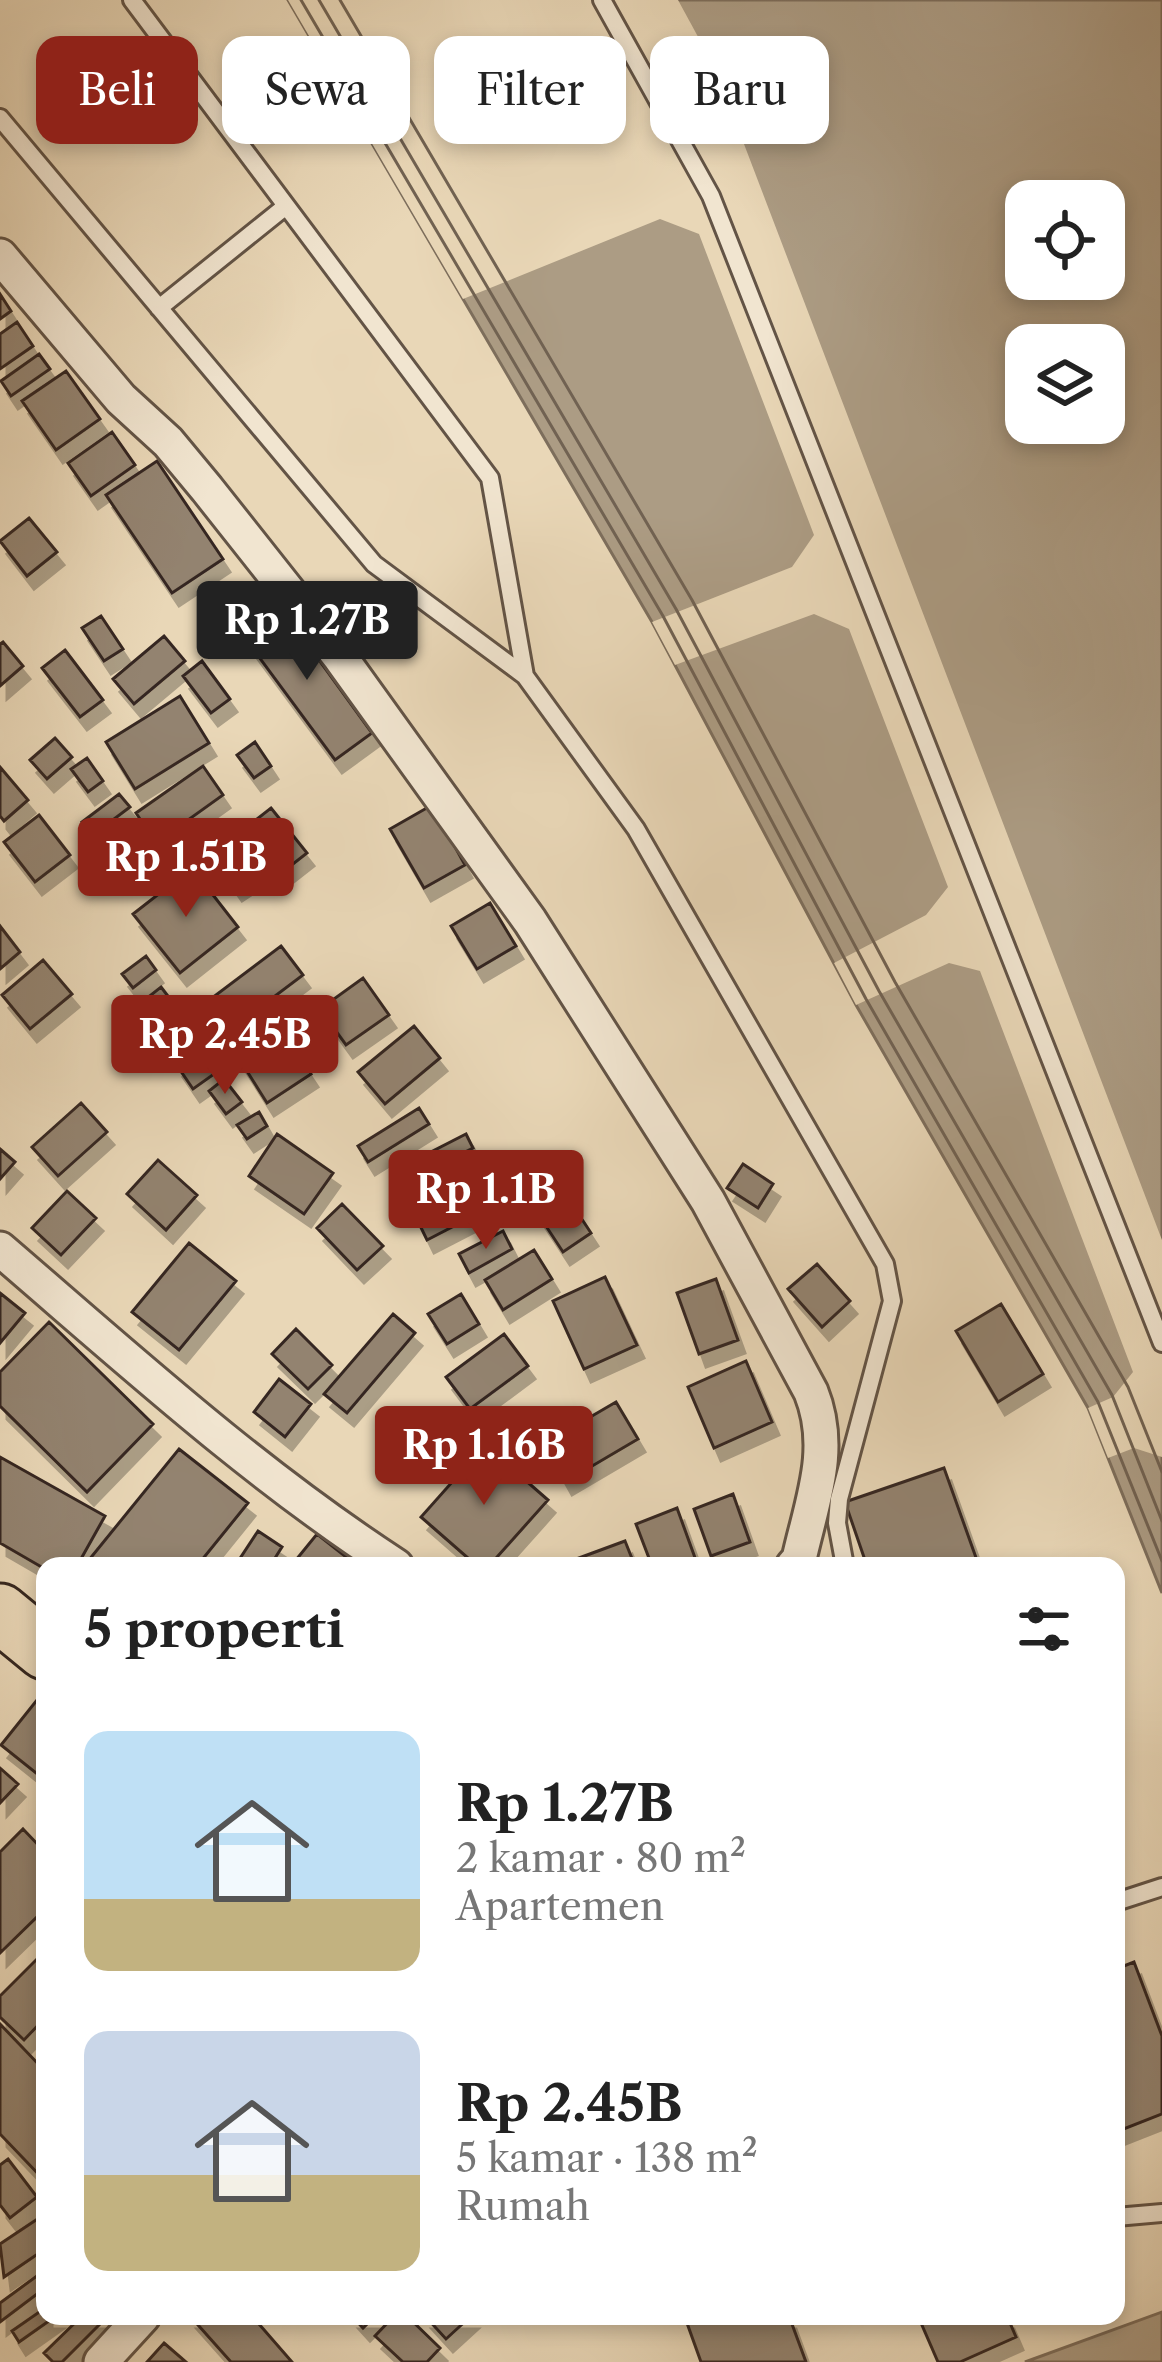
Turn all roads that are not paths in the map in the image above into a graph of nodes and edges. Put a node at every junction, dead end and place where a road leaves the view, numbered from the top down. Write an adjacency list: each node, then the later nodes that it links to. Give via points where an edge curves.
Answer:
1 (132, 0): 4 (lane)
2 (602, 0): 9 (lane, via 711,196)
3 (0, 118): 6 (lane)
4 (286, 206): 6 (lane); 7 (lane, via 490,478)
5 (0, 256): 11 (street, via 121,399 168,442 340,656 530,921 708,1201 822,1419)
6 (159, 308): 7 (lane, via 374,563)
7 (525, 676): 12 (lane, via 636,829 886,1264 892,1301 839,1499)
8 (0, 1249): 10 (street, via 239,1451)
9 (1162, 1343)
10 (382, 1557)
11 (799, 1557)
12 (843, 1557)
13 (0, 1613): 14 (highway)
14 (36, 1643)
15 (1162, 1887): 16 (lane)
16 (1125, 1899)
17 (1162, 2213): 18 (lane)
18 (1125, 2216)
19 (135, 2325): 20 (street)
20 (101, 2362)

